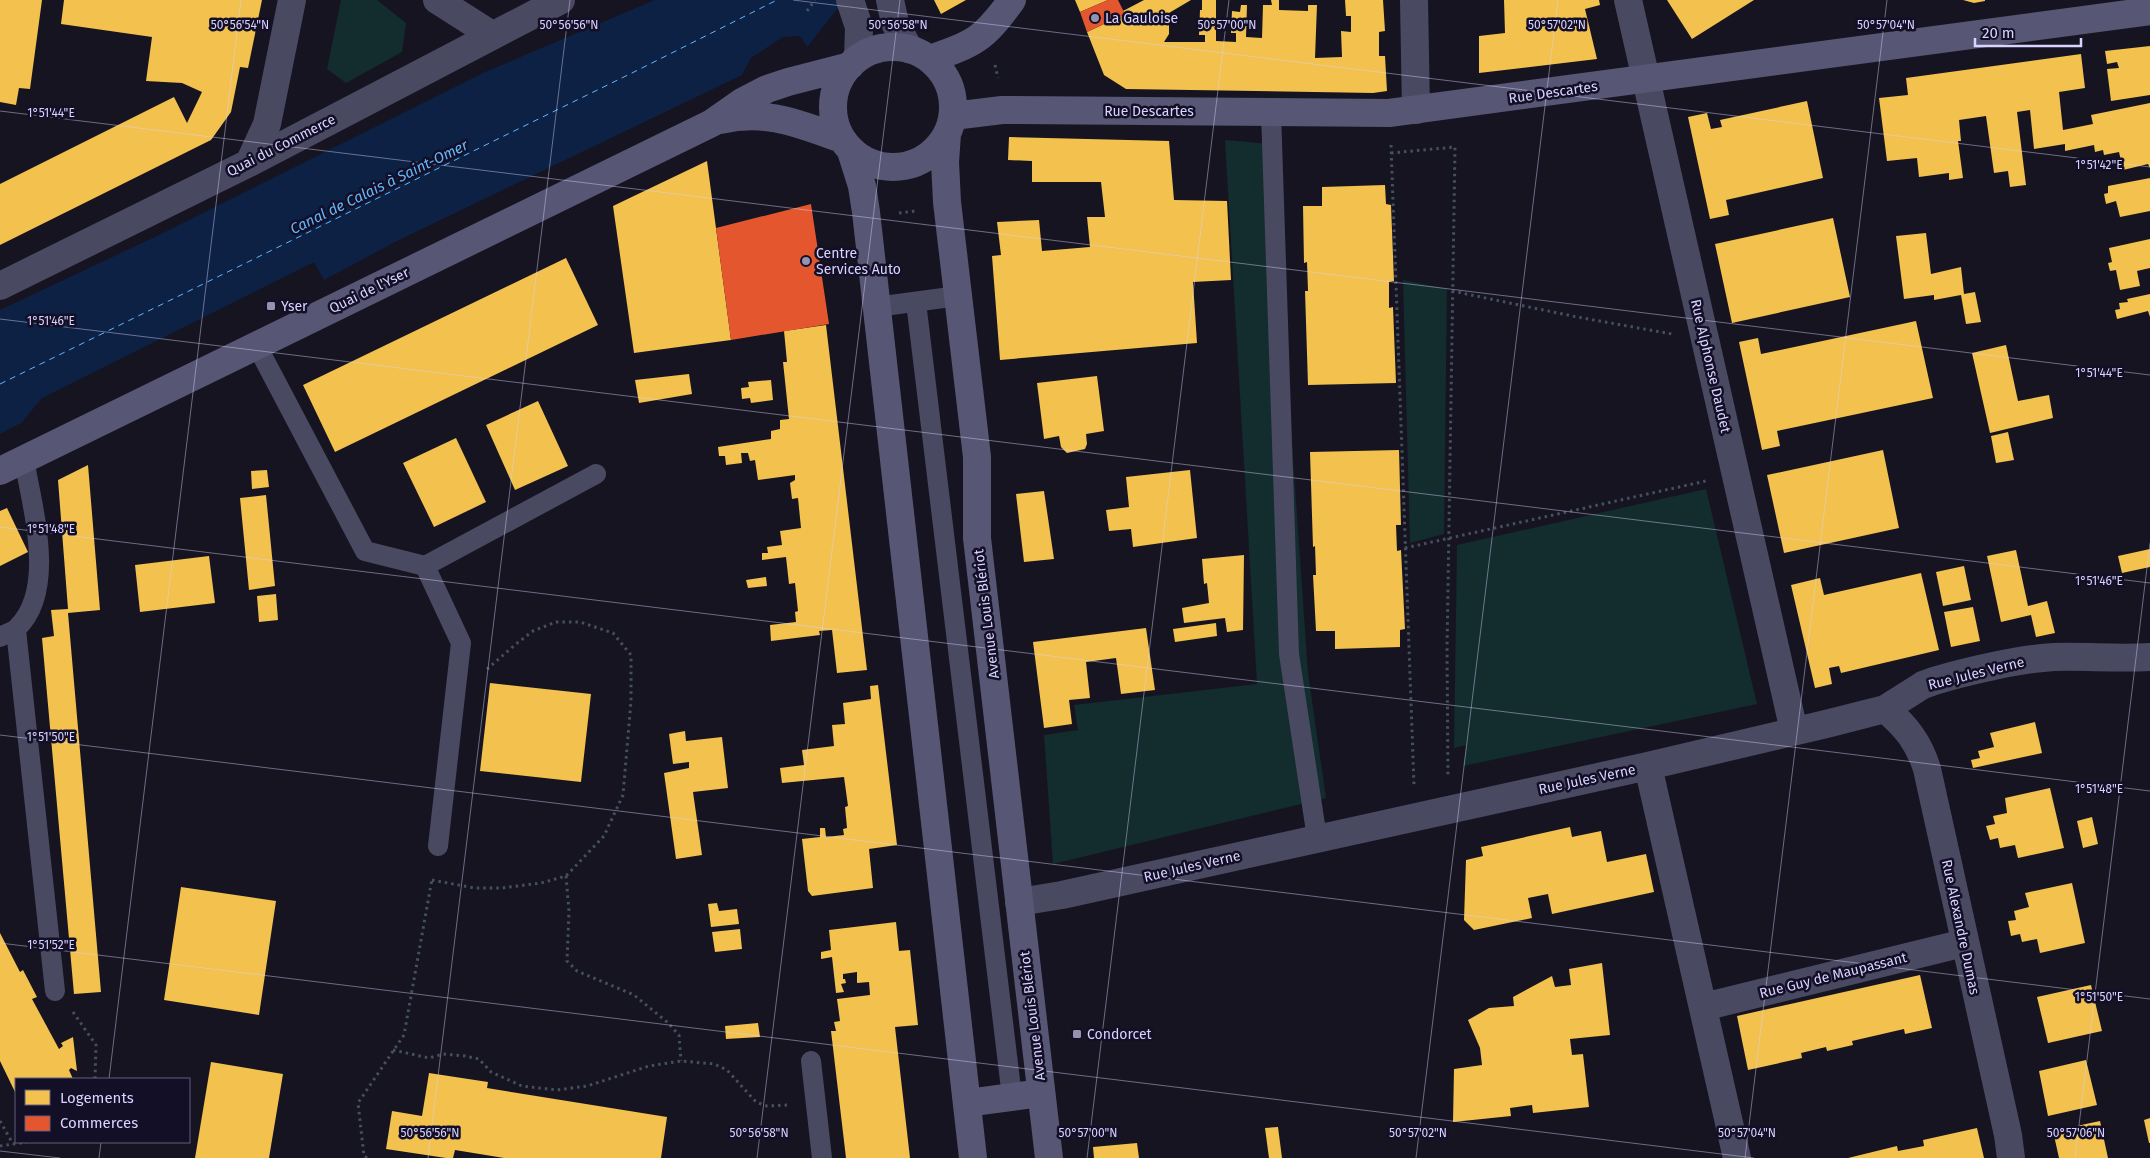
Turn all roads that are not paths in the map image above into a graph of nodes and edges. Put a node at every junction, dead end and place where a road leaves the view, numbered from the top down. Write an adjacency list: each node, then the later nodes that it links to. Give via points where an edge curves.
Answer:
1 (292, 0): 19 (street, via 267,124)
2 (438, 0): 10 (street)
3 (561, 0): 10 (street, Quai du Commerce)
4 (890, 0): 11 (street, via 895,23)
5 (1012, 0): 11 (street, via 981,37 960,48)
6 (1414, 0): 14 (street)
7 (1628, 0): 13 (street, Rue Alphonse Daudet)
8 (852, 2): 12 (street, via 859,27)
9 (2150, 12): 13 (street, Rue Descartes)
10 (492, 35): 19 (street, Quai du Commerce)
11 (919, 54): 12 (street, via 886,47); 17 (street, via 944,74 953,102)
12 (854, 62): 16 (street, Quai de l'Yser, via 768,90 742,102); 18 (street, via 838,84 833,105 836,126)
13 (1646, 80): 14 (street, Rue Descartes); 32 (street, Rue Alphonse Daudet)
14 (1416, 110): 15 (street, Rue Descartes, via 1389,113)
15 (1272, 112): 17 (street, Rue Descartes, via 1002,110); 34 (lane, via 1289,654)
16 (712, 123): 18 (street, Quai de l'Yser, via 745,115 767,116); 24 (street, Quai de l'Yser)
17 (950, 125): 18 (street, via 939,146 928,157 900,167 864,160); 21 (street, Avenue Louis Blériot, via 945,162)
18 (847, 145): 23 (street, via 862,186)
19 (249, 162): 20 (street, Quai du Commerce)
20 (0, 286)
21 (958, 296): 22 (lane); 36 (street, Avenue Louis Blériot, via 977,457 977,538)
22 (916, 302): 23 (lane); 42 (lane)
23 (876, 307): 43 (street)
24 (257, 346): 25 (street, Quai de l'Yser); 28 (lane, via 365,551)
25 (24, 459): 26 (street, Quai de l'Yser); 29 (lane, via 38,538 39,576 31,611)
26 (0, 471)
27 (596, 474): 28 (lane)
28 (425, 566): 35 (lane, via 461,643)
29 (8, 633): 38 (lane)
30 (2150, 657): 31 (street, Rue Jules Verne, via 2027,660 1934,681)
31 (1884, 709): 32 (street, Rue Jules Verne); 37 (street, Rue Alexandre Dumas, via 1907,729 1922,754)
32 (1794, 731): 33 (street, Rue Jules Verne)
33 (1648, 766): 34 (street, Rue Jules Verne); 39 (street)
34 (1317, 838): 36 (street, Rue Jules Verne)
35 (438, 846)
36 (1019, 902): 41 (street, Avenue Louis Blériot)
37 (1964, 943): 39 (street, Rue Guy de Maupassant); 48 (street, Rue Alexandre Dumas, via 2010,1141)
38 (55, 991)
39 (1703, 1007): 47 (street)
40 (811, 1061): 44 (lane)
41 (1041, 1093): 42 (street, Avenue Louis Blériot); 46 (street, Avenue Louis Blériot)
42 (1012, 1097): 43 (street, Avenue Louis Blériot)
43 (967, 1103): 45 (street)
44 (822, 1158)
45 (973, 1158)
46 (1049, 1158)
47 (1737, 1158)
48 (2011, 1158)

